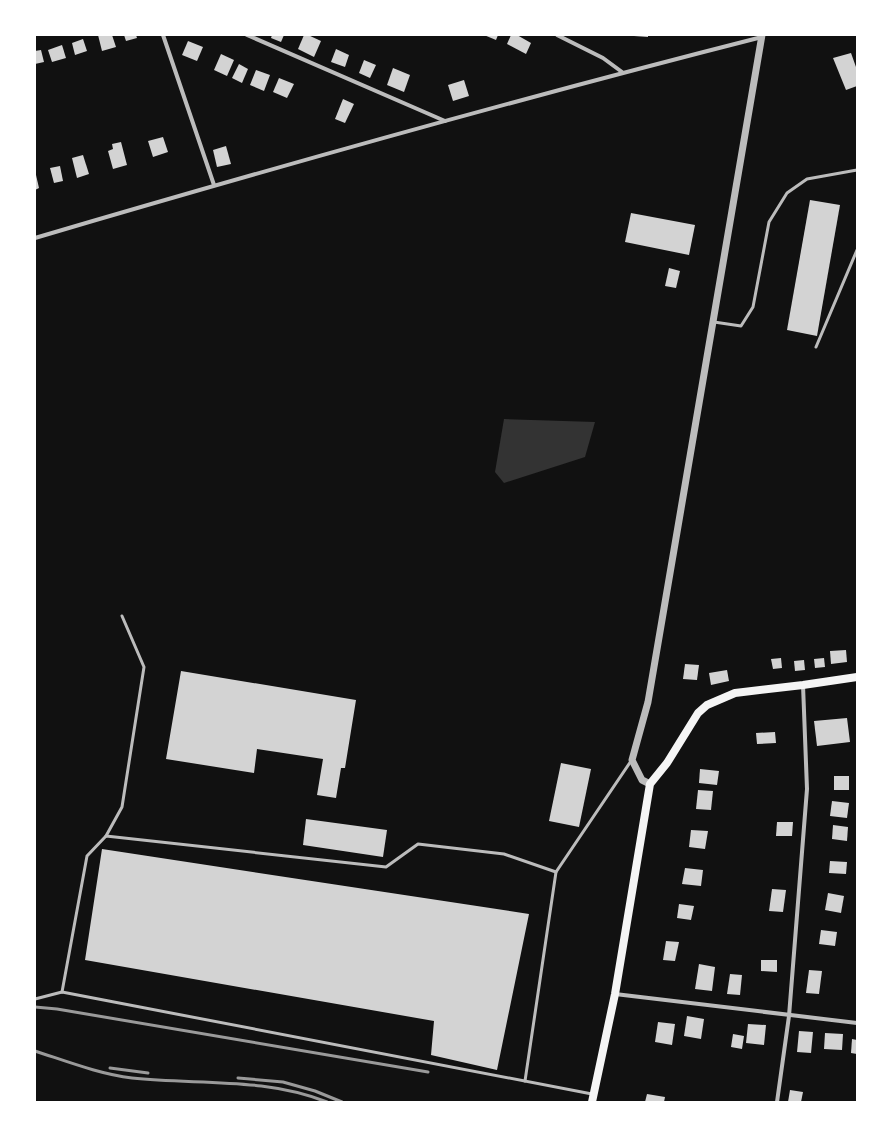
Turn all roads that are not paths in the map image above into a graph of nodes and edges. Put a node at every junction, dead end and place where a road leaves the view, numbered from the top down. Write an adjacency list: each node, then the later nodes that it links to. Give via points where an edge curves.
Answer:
1 (162, 35): 8 (street)
2 (247, 35): 6 (street)
3 (557, 35): 5 (street, via 603,58)
4 (762, 36): 5 (street); 11 (street)
5 (622, 72): 6 (street)
6 (446, 121): 8 (street)
7 (857, 170): 11 (lane, via 807,179 787,193 769,222 753,308 741,326)
8 (214, 185): 9 (street)
9 (35, 238)
10 (857, 250): 12 (lane)
11 (713, 322): 16 (street, via 648,702)
12 (816, 347)
13 (122, 616): 18 (lane, via 144,668 122,807)
14 (857, 676): 15 (main road)
15 (803, 685): 17 (main road, via 735,693 707,705 698,713 667,763); 23 (street, via 807,788)
16 (632, 760): 17 (street, via 642,780); 19 (lane)
17 (650, 784): 21 (main road)
18 (106, 836): 19 (lane, via 386,867 418,844 504,854); 20 (lane, via 87,856)
19 (556, 872): 25 (lane)
20 (62, 992): 22 (lane); 25 (lane)
21 (615, 994): 23 (street); 26 (main road)
22 (35, 999)
23 (789, 1016): 24 (street); 27 (street)
24 (857, 1023)
25 (525, 1081): 26 (lane)
26 (593, 1098)
27 (777, 1102)

